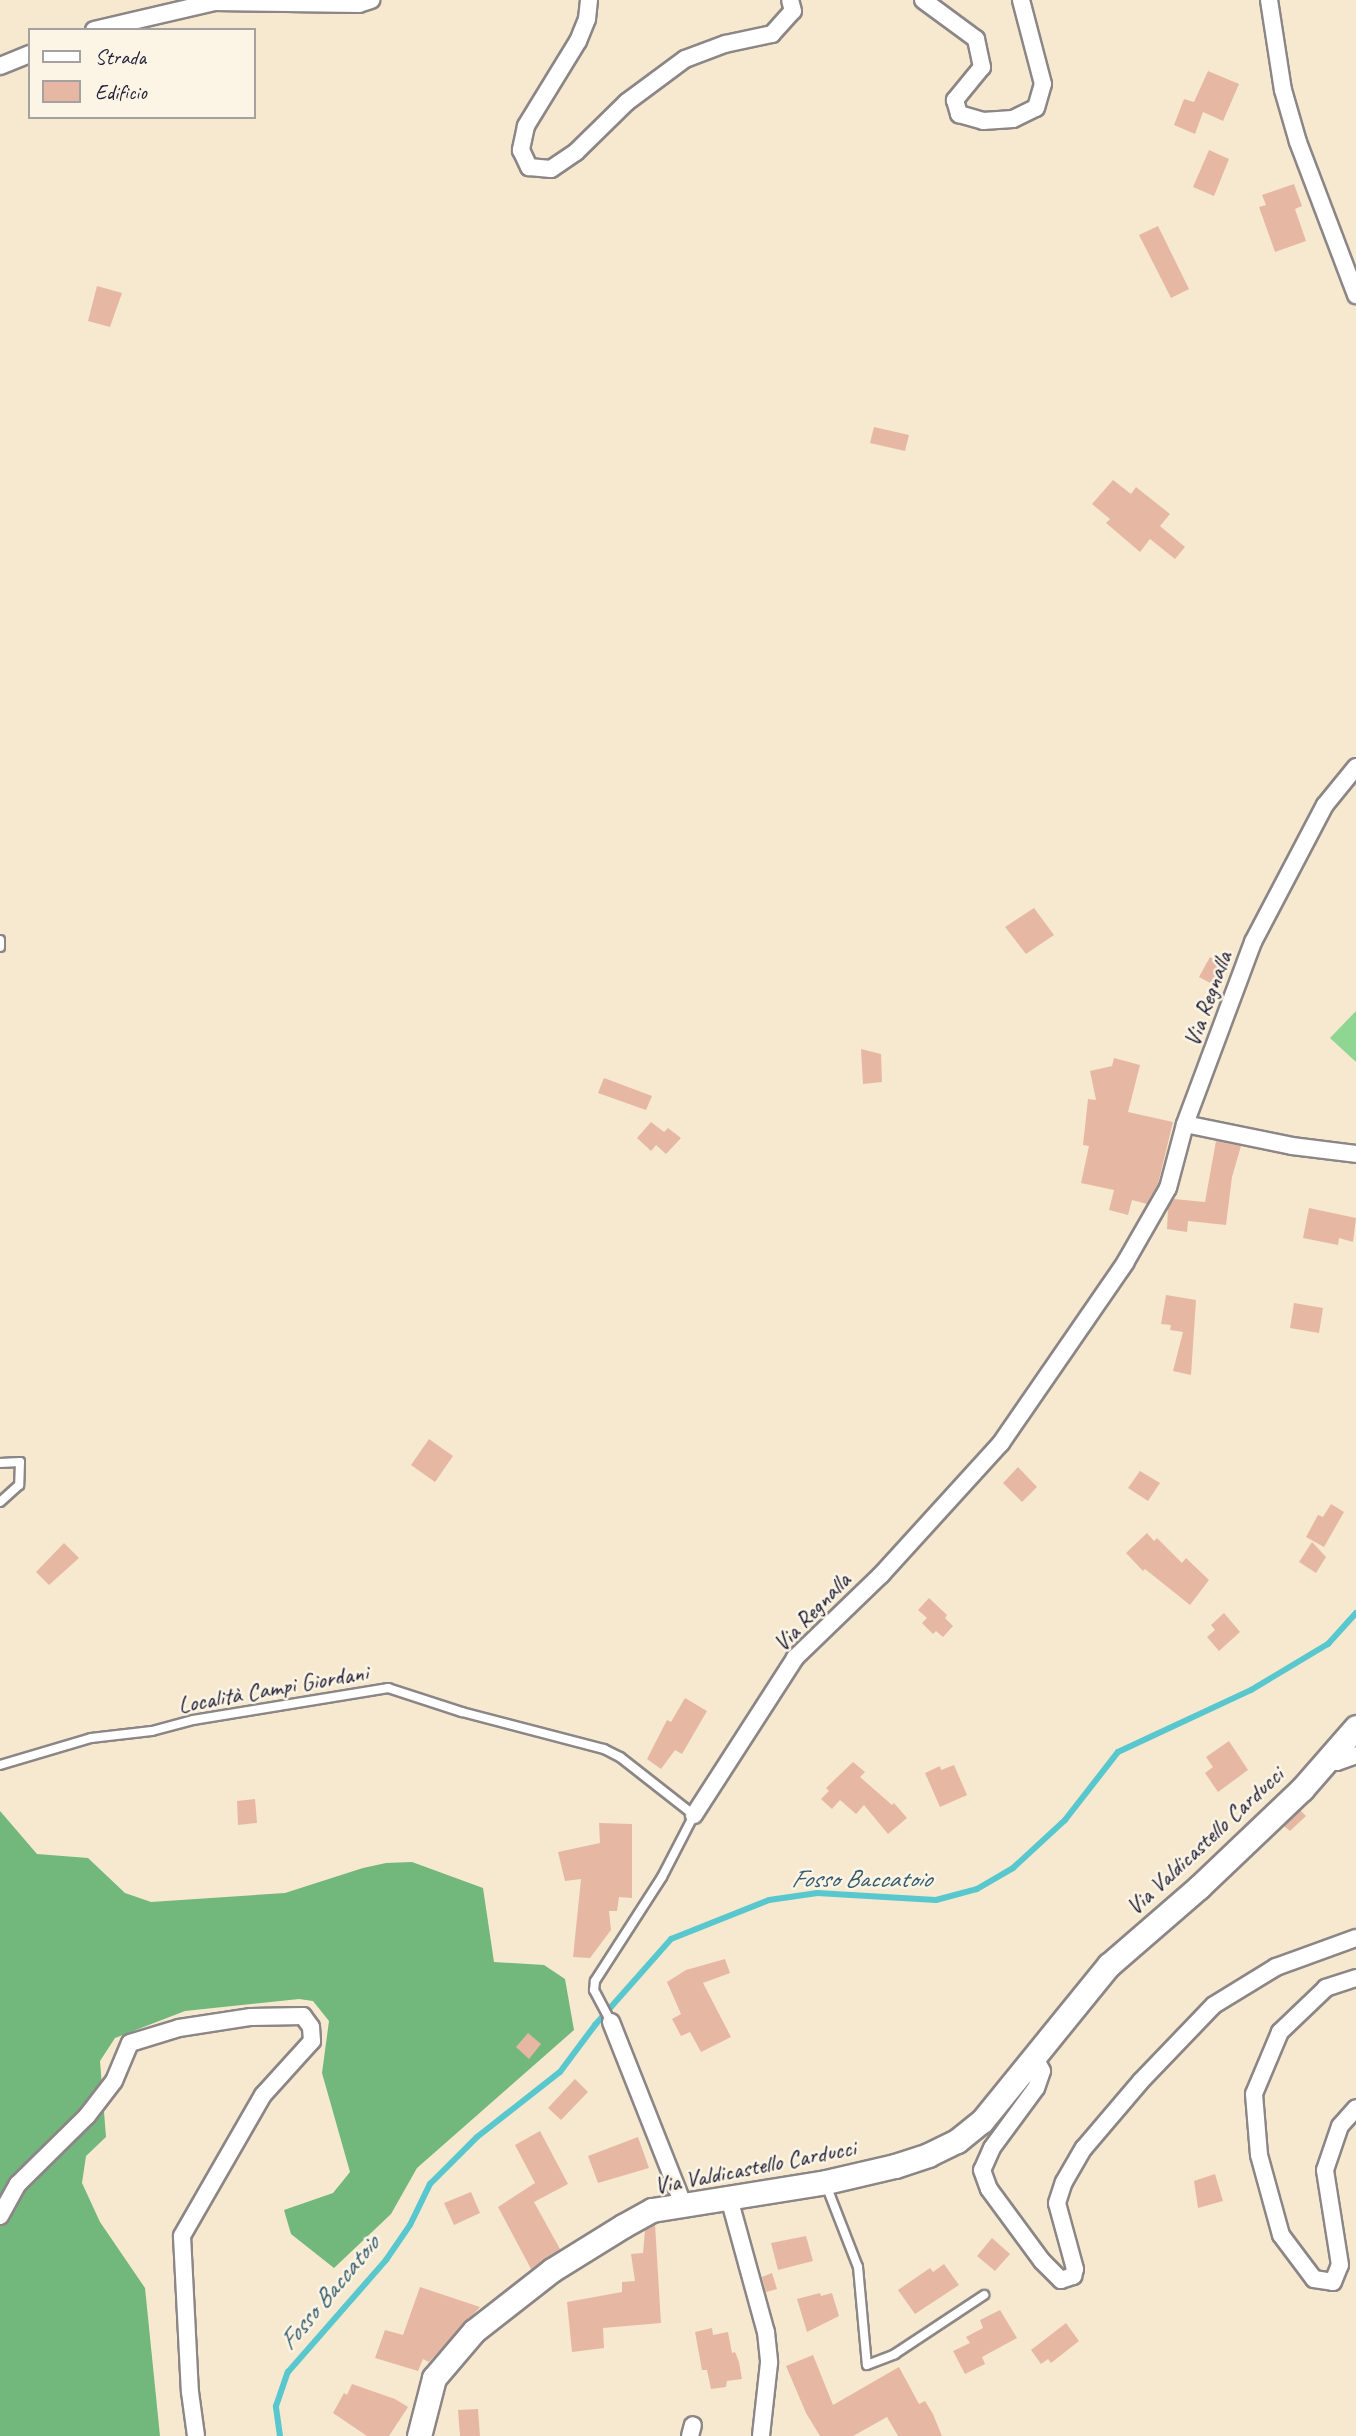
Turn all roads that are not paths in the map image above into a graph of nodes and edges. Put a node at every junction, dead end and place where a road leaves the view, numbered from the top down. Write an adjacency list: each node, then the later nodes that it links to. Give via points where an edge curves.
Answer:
1 (371, 0): 7 (street, via 359,4 214,2)
2 (589, 0): 3 (street, via 578,41 526,126 521,150 529,167 551,169 576,152 627,102 685,59 772,34 793,11)
3 (790, 0)
4 (923, 0): 5 (street, via 975,40 982,67 955,100 959,114 983,121 1013,119 1036,108 1043,84)
5 (1021, 0)
6 (1269, 0): 10 (street, via 1283,90 1297,142)
7 (103, 28)
8 (28, 55): 9 (street)
9 (0, 66)
10 (1356, 295)
11 (1356, 766): 14 (street, Via Regnalla, via 1325,805 1253,942)
12 (0, 940): 13 (lane)
13 (0, 947)
14 (1185, 1124): 15 (street); 22 (street, Via Regnalla, via 1168,1188 1070,1347 1001,1443 881,1575 795,1658)
15 (1356, 1154)
16 (0, 1463): 17 (lane, via 20,1462 19,1485)
17 (0, 1502)
18 (1356, 1727): 20 (street, Via Valdicastello Carducci)
19 (1356, 1755): 20 (street, via 1337,1762)
20 (1328, 1759): 26 (street, Via Valdicastello Carducci, via 1199,1887 1109,1965)
21 (0, 1765): 22 (lane, Località Campi Giordani, via 91,1738 388,1688 604,1749)
22 (694, 1815): 25 (lane, Via Regnalla, via 662,1877 596,1981 594,1990)
23 (1356, 1938): 26 (street, via 1276,1967 1214,2005 1141,2081 1084,2148 1064,2182 1056,2203 1075,2269 1073,2276 1060,2280 989,2189 982,2170 992,2148 1036,2088 1042,2071)
24 (1356, 1978): 27 (street, via 1326,1988 1280,2032 1254,2094 1259,2155 1281,2235 1314,2279 1333,2282 1340,2265 1325,2170 1340,2126)
25 (611, 2022): 30 (street, Via Regnalla)
26 (1034, 2056): 28 (street, Via Valdicastello Carducci, via 982,2121 957,2141 895,2166)
27 (1356, 2108)
28 (826, 2182): 29 (street, Via Valdicastello Carducci); 32 (lane, via 858,2267 867,2365 895,2354)
29 (729, 2198): 30 (street, Via Valdicastello Carducci); 35 (street, via 766,2332 769,2363)
30 (683, 2204): 34 (street, Via Valdicastello Carducci, via 652,2210 552,2270 503,2306 465,2340 434,2378)
31 (0, 2216): 33 (street, via 18,2184 87,2116 114,2081 130,2043 179,2028 251,2017 303,2016 311,2027 312,2041 263,2095 182,2236)
32 (984, 2295)
33 (196, 2436)
34 (419, 2436)
35 (761, 2436)

